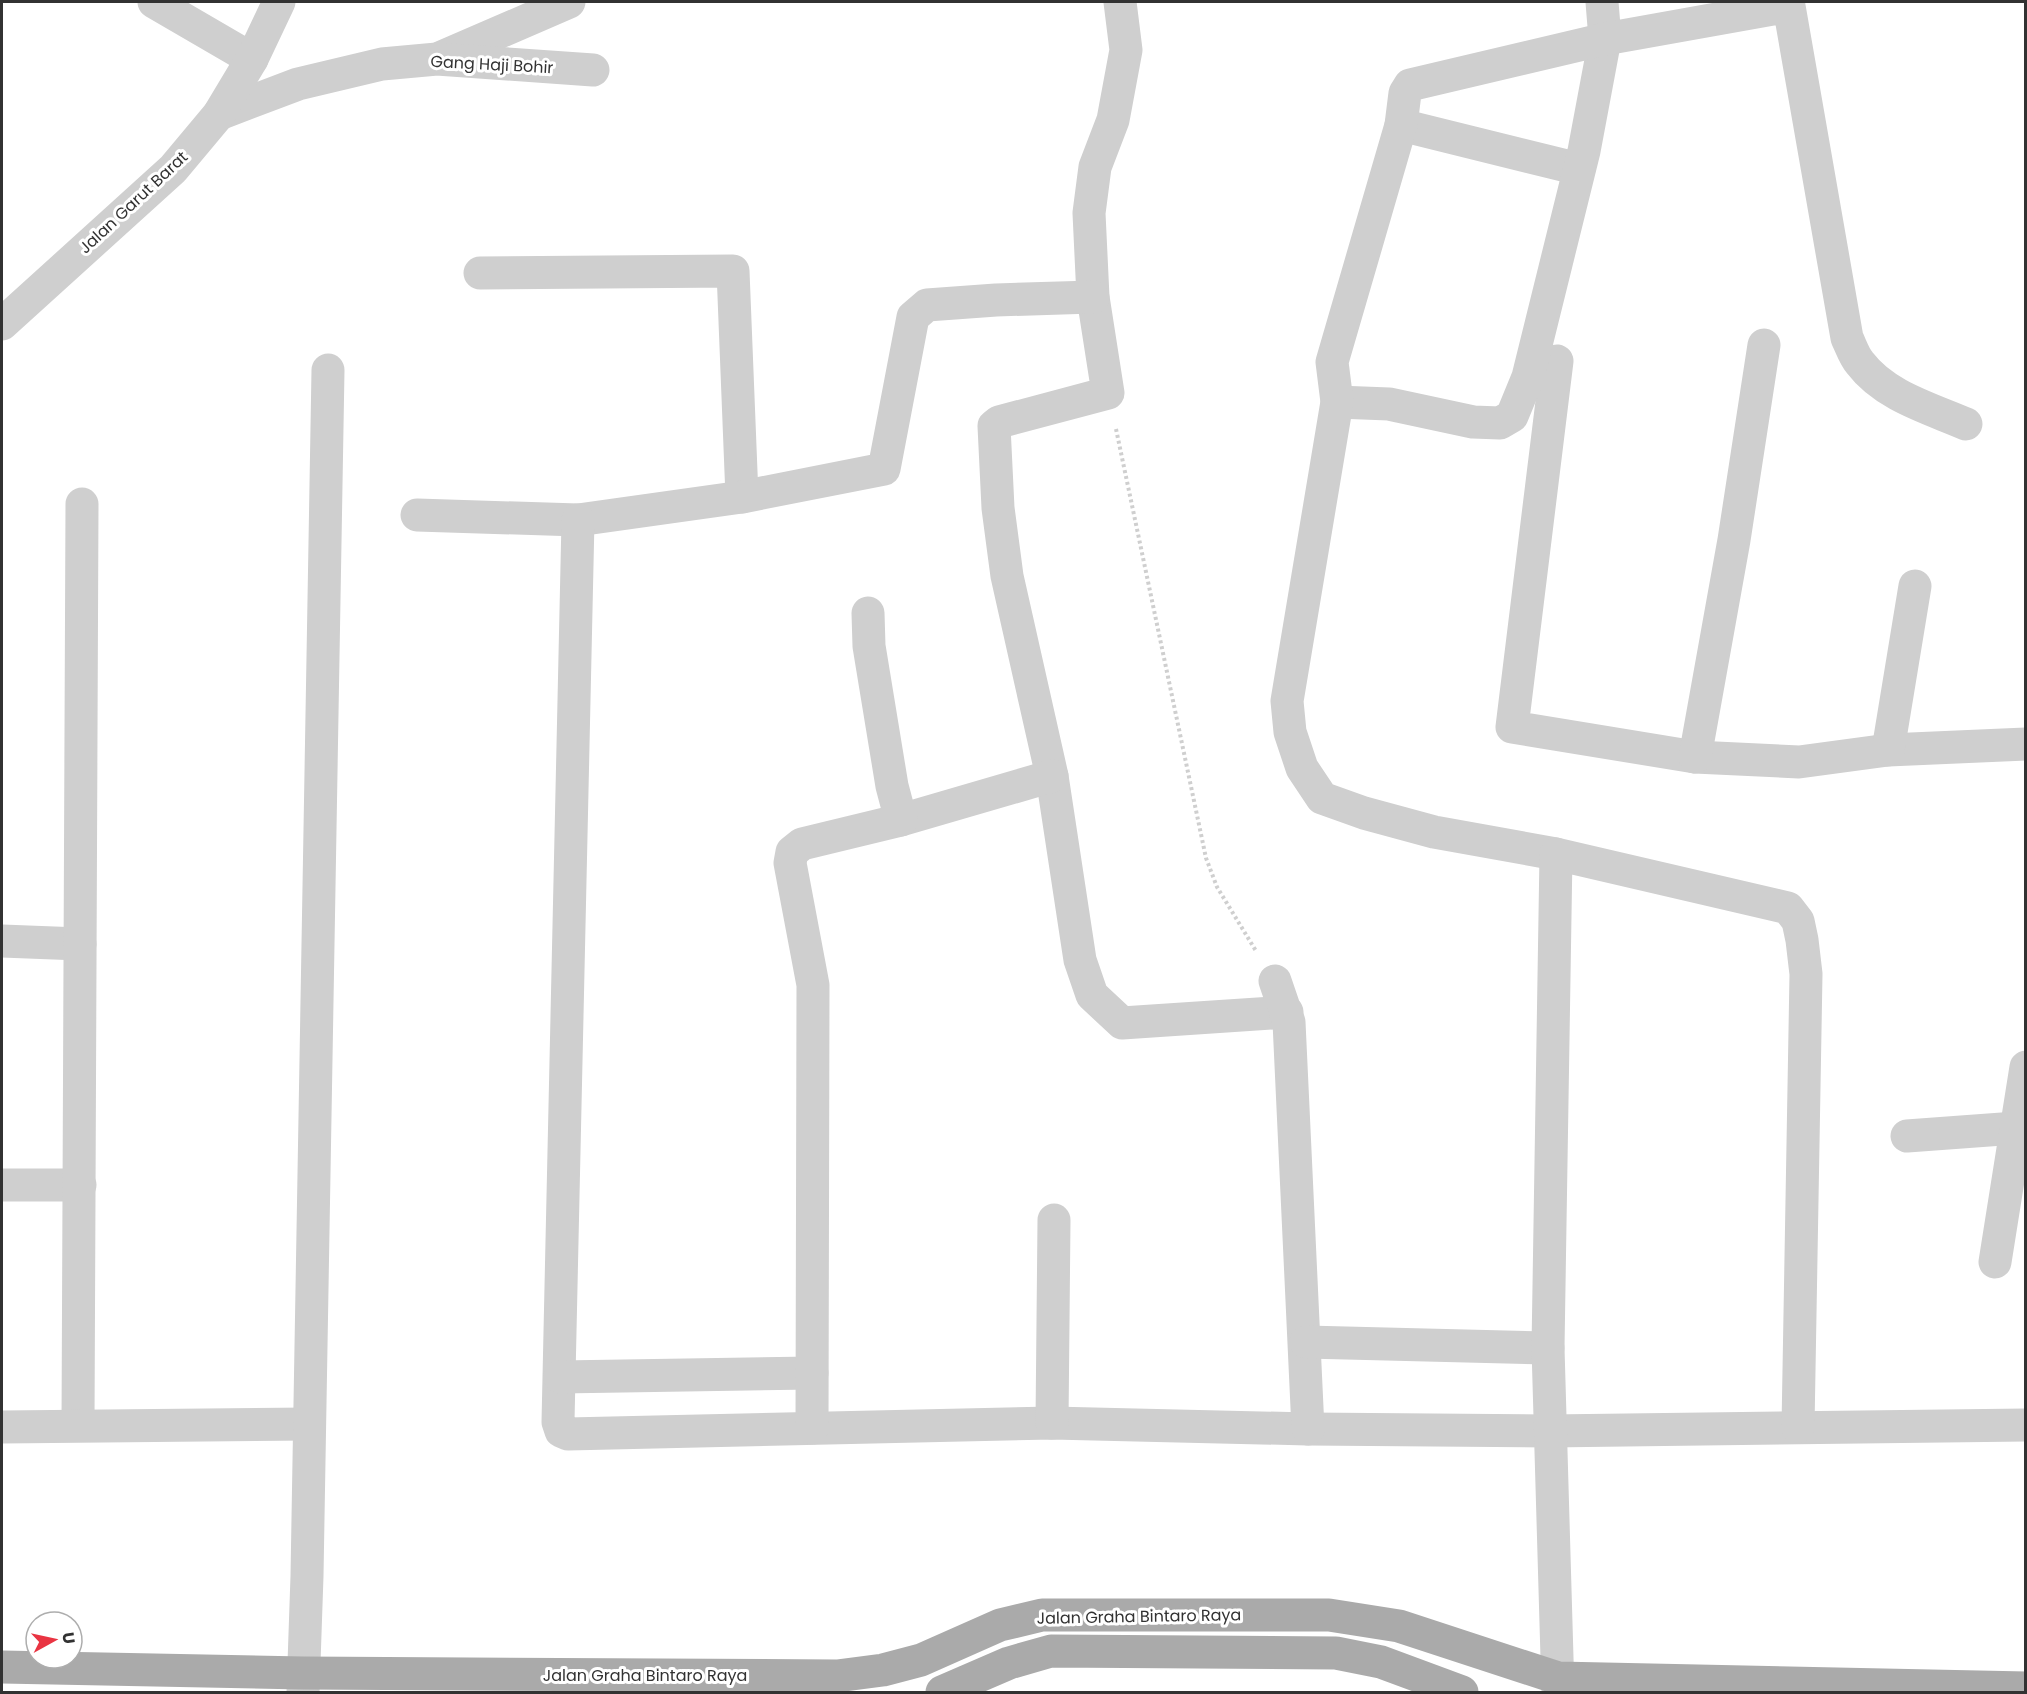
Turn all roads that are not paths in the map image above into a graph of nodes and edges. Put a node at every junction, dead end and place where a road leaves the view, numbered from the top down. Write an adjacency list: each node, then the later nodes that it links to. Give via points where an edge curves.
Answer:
1 (154, 2): 8 (street)
2 (279, 2): 8 (street, Jalan Garut Barat)
3 (569, 2): 9 (street)
4 (1120, 2): 15 (street, via 1126,50 1113,120 1095,167 1089,213)
5 (1602, 2): 7 (street)
6 (1788, 4): 7 (street); 21 (street, via 1847,338 1871,377 1893,393)
7 (1605, 39): 12 (street, via 1410,86 1404,93); 13 (street)
8 (252, 59): 11 (street, Jalan Garut Barat)
9 (437, 59): 10 (street, Gang Haji Bohir); 11 (street, Gang Haji Bohir, via 382,63 298,84)
10 (593, 70)
11 (219, 114): 16 (street, Jalan Garut Barat, via 173,169)
12 (1401, 125): 13 (street); 20 (street, via 1332,362)
13 (1579, 169): 20 (street, via 1528,377 1512,416 1500,423 1473,422 1389,404)
14 (480, 273): 22 (street, via 733,271)
15 (1093, 297): 22 (street, via 927,306 913,317 884,469); 31 (street, via 1108,393 994,426 998,508 1007,576)
16 (2, 324)
17 (1764, 345): 30 (street)
18 (1557, 361): 30 (street, via 1512,727)
19 (328, 370): 50 (street)
20 (1337, 402): 33 (street, via 1287,701 1290,732 1302,768 1322,798 1364,813 1434,832)
21 (1966, 424)
22 (742, 497): 25 (street)
23 (82, 504): 35 (street)
24 (417, 515): 25 (street)
25 (578, 520): 48 (street)
26 (1915, 586): 29 (street)
27 (868, 613): 32 (street, via 875,681)
28 (2025, 744): 29 (street)
29 (1888, 750): 30 (street, via 1799,762)
30 (1695, 757)
31 (1052, 776): 32 (street); 37 (street, via 1080,960 1092,995 1122,1023)
32 (901, 820): 47 (street, via 802,844 791,858 813,985)
33 (1556, 854): 46 (street); 54 (street, via 1788,908 1798,921 1806,974)
34 (2, 941): 35 (street)
35 (80, 944): 42 (street)
36 (1275, 981): 37 (street)
37 (1287, 1012): 45 (street)
38 (2025, 1067): 39 (street)
39 (2016, 1128): 40 (street); 44 (street)
40 (1907, 1136)
41 (2, 1185): 42 (street)
42 (80, 1185): 51 (street)
43 (1054, 1221): 49 (street)
44 (1995, 1262)
45 (1306, 1342): 46 (street); 56 (street)
46 (1548, 1348): 57 (street)
47 (812, 1373): 48 (street); 55 (street)
48 (560, 1377): 55 (street, via 559,1426 568,1434)
49 (1052, 1423): 55 (street); 56 (street)
50 (309, 1424): 51 (street); 59 (street)
51 (78, 1425): 53 (street)
52 (2025, 1425): 54 (street)
53 (2, 1427)
54 (1798, 1427): 57 (street)
55 (812, 1428)
56 (1308, 1429): 57 (street)
57 (1549, 1431): 60 (street)
58 (2, 1667): 59 (main road, Jalan Graha Bintaro Raya)
59 (303, 1683): 60 (main road, Jalan Graha Bintaro Raya, via 837,1676 921,1660 1000,1625 1042,1615 1329,1615 1399,1626)
60 (1558, 1685): 61 (main road, Jalan Graha Bintaro Raya)
61 (2025, 1688)
62 (942, 1692): 63 (main road, Jalan Graha Bintaro Raya, via 1009,1663 1051,1651 1336,1653 1381,1662)
63 (1462, 1692)

